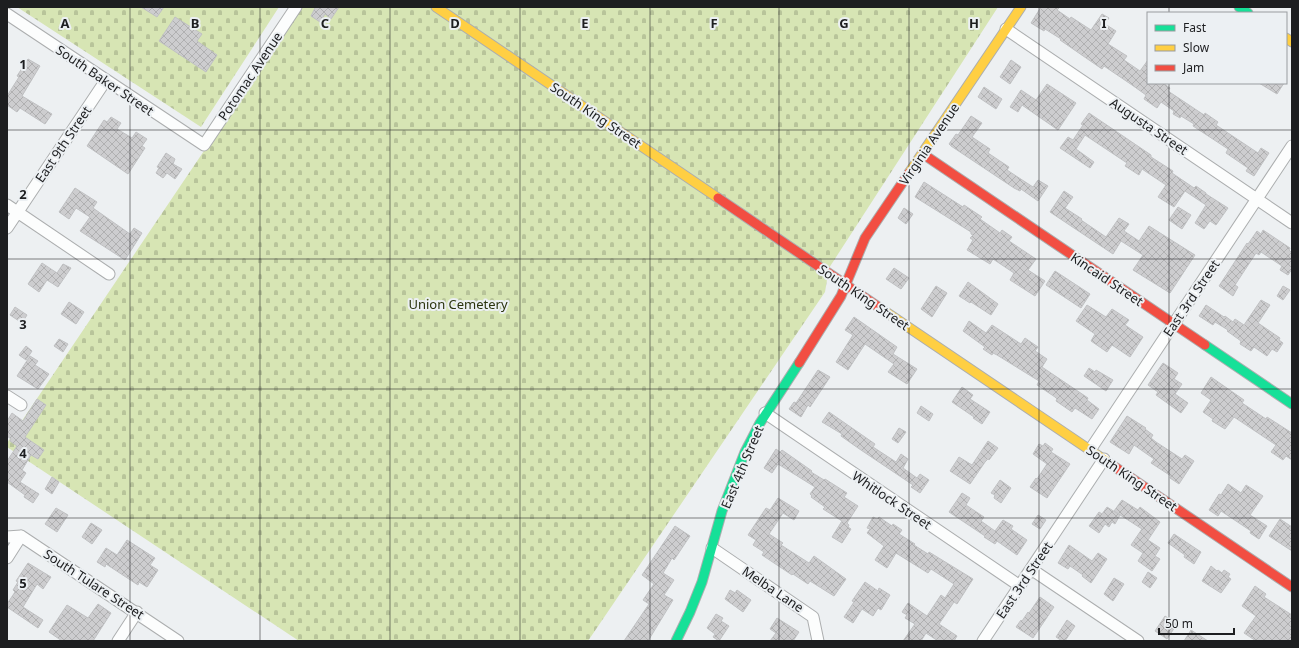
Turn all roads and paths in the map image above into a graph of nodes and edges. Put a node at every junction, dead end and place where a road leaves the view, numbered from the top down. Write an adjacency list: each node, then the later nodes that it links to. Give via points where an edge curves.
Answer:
1 (296, 7): 7 (street, Potomac Avenue)
2 (436, 7): 16 (street, South King Street)
3 (1021, 7): 5 (street, Virginia Avenue)
4 (7, 14): 6 (street, South Baker Street)
5 (1006, 29): 9 (street, Virginia Avenue); 10 (street, Augusta Street)
6 (106, 80): 7 (street, South Baker Street); 12 (street, East 9th Street)
7 (204, 145)
8 (1292, 146): 10 (street, East 3rd Street)
9 (923, 154): 16 (street, Virginia Avenue, via 865,238); 17 (street, Kincaid Street)
10 (1257, 199): 13 (street, Augusta Street); 17 (street, East 3rd Street)
11 (7, 205): 12 (street)
12 (18, 212): 14 (street, East 9th Street); 15 (street)
13 (1292, 223)
14 (7, 228)
15 (109, 274)
16 (846, 284): 21 (street, East 4th Street, via 841,296); 22 (street, South King Street)
17 (1173, 324): 19 (street, Kincaid Street); 22 (street, East 3rd Street)
18 (7, 396): 20 (street)
19 (1292, 404)
20 (21, 405)
21 (765, 413): 26 (street, East 4th Street, via 733,481); 29 (street, Whitlock Street)
22 (1090, 450): 23 (street, South King Street)
23 (1104, 459): 28 (street, East 3rd Street); 30 (street, South King Street)
24 (21, 536): 25 (street); 27 (street); 31 (street, South Tulare Street)
25 (7, 537)
26 (712, 548): 34 (street, East 4th Street, via 699,590); 35 (street, Melba Lane, via 813,617)
27 (7, 558)
28 (1031, 568): 29 (street, East 3rd Street); 37 (street)
29 (1020, 586): 36 (street, East 3rd Street)
30 (1292, 587)
31 (137, 612): 32 (street); 33 (street, South Tulare Street)
32 (118, 641)
33 (178, 641)
34 (676, 641)
35 (818, 641)
36 (983, 641)
37 (1138, 641)

